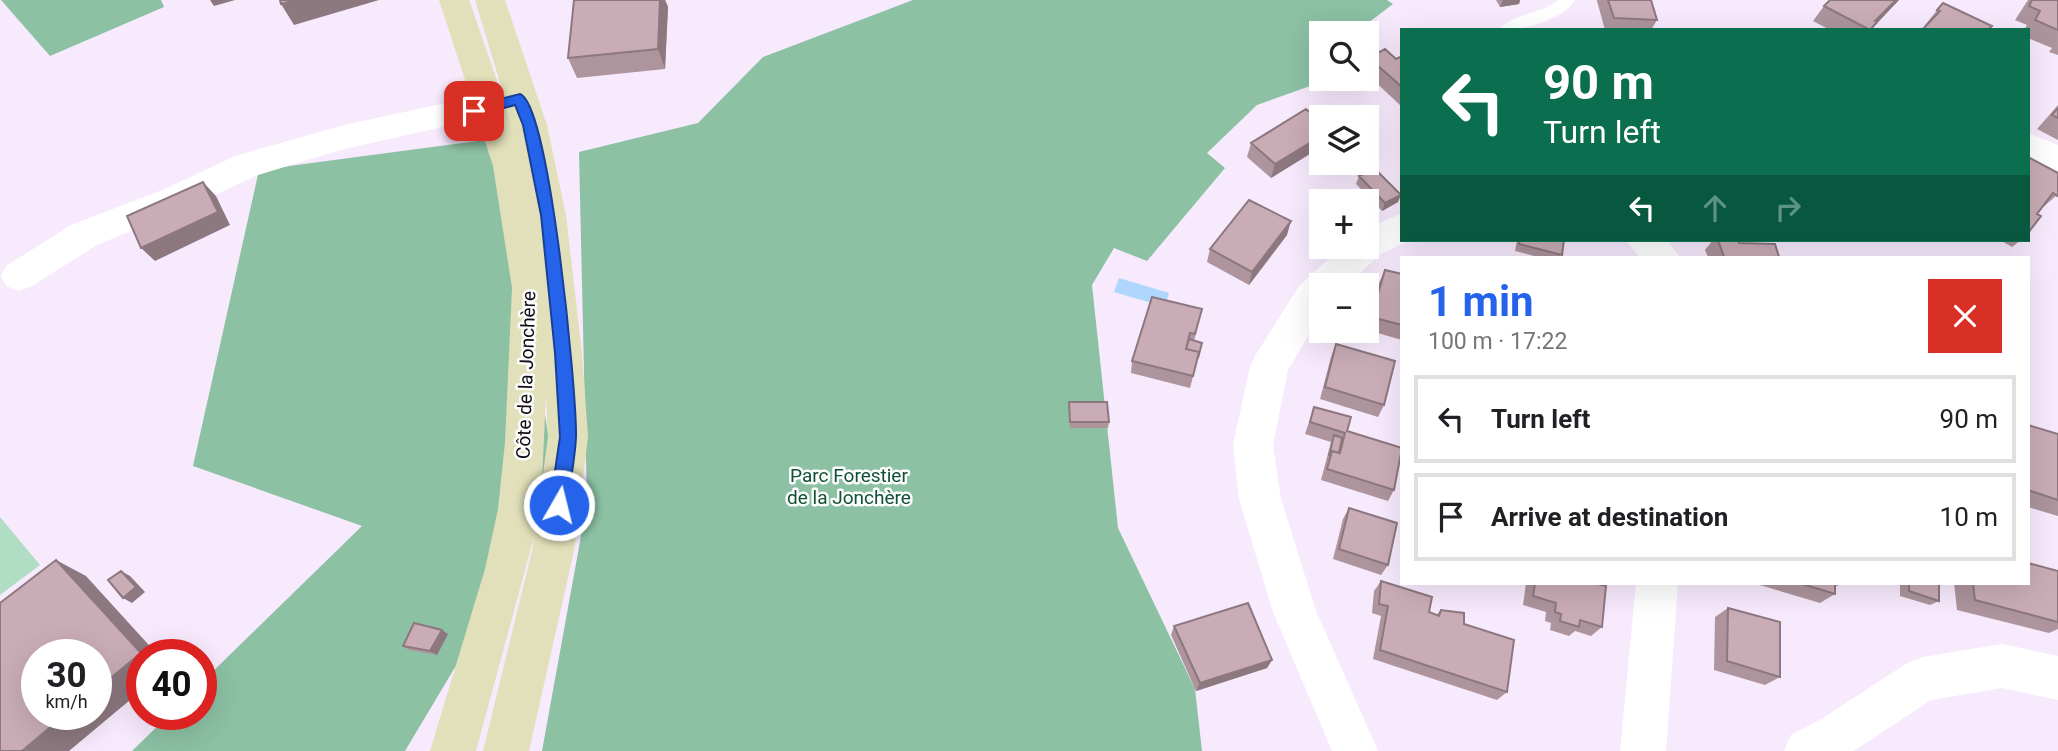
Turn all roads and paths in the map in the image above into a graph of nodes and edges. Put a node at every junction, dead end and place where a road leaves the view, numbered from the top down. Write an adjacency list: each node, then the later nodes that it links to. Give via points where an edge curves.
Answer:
1 (454, 0): 5 (street, Côte de la Jonchère)
2 (490, 0): 5 (street, Côte de la Jonchère)
3 (1567, 0): 4 (lane, via 1559,10)
4 (1510, 28)
5 (504, 103): 14 (street, via 344,137 247,165 84,235); 18 (street, Côte de la Jonchère, via 530,288 525,442 519,509 506,569); 19 (street, Côte de la Jonchère, via 530,125 548,215 568,437 552,551)
6 (2030, 146): 7 (street)
7 (2058, 160)
8 (1400, 227): 9 (street)
9 (1379, 239)
10 (1646, 242): 11 (street)
11 (1661, 256)
12 (1352, 259): 13 (street)
13 (1338, 273)
14 (19, 276)
15 (1309, 302): 20 (street, via 1269,367 1253,445 1260,499 1295,612)
16 (1657, 585): 21 (street)
17 (2058, 678): 22 (street, via 2002,666 1923,679)
18 (453, 751)
19 (506, 751)
20 (1355, 751)
21 (1643, 751)
22 (1807, 751)

